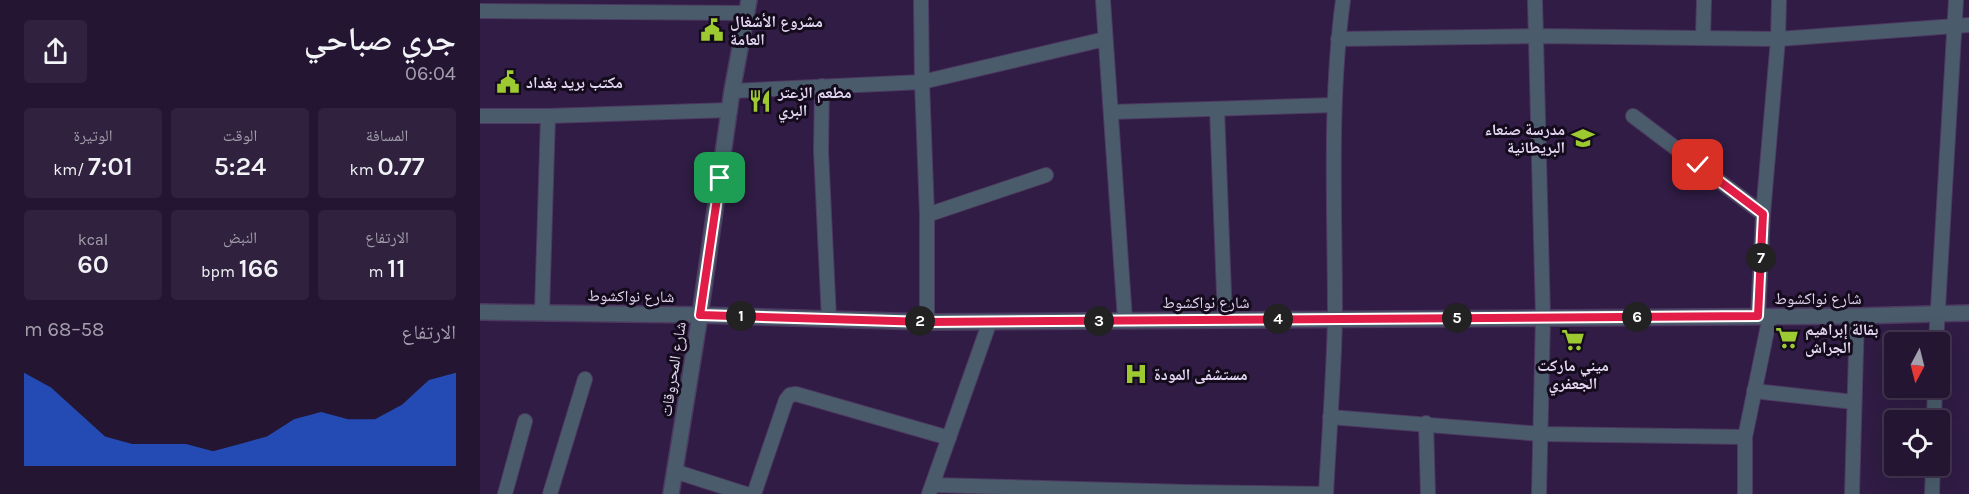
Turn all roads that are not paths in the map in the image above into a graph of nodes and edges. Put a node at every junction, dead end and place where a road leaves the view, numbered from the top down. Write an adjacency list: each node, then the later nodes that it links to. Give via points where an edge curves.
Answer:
1 (921, 0): 17 (street)
2 (1103, 0): 14 (street)
3 (1343, 0): 15 (street)
4 (1535, 0): 12 (street)
5 (1704, 0): 13 (street)
6 (1779, 0): 16 (street)
7 (1956, 0): 11 (street)
8 (748, 6): 9 (street); 19 (street, شارع المحروقات)
9 (480, 11)
10 (1969, 25): 11 (street)
11 (1955, 26): 16 (street); 33 (street)
12 (1536, 36): 13 (street); 15 (street); 37 (street)
13 (1703, 37): 16 (street)
14 (1105, 39): 17 (street); 23 (street)
15 (1338, 39): 20 (street)
16 (1778, 39): 28 (street)
17 (922, 82): 18 (street); 29 (street)
18 (822, 86): 19 (street); 38 (street)
19 (732, 91): 22 (street, شارع المحروقات)
20 (1334, 105): 21 (street); 39 (street)
21 (1217, 109): 23 (street); 41 (street)
22 (730, 110): 25 (street); 34 (street, شارع المحروقات)
23 (1110, 112): 40 (street)
24 (480, 116): 25 (street)
25 (548, 116): 31 (street)
26 (1633, 116): 28 (street)
27 (1046, 175): 29 (street)
28 (1763, 214): 35 (street)
29 (927, 215): 43 (street)
30 (480, 312): 31 (street, شارع نواكشوط)
31 (542, 312): 34 (street, شارع نواكشوط)
32 (1969, 313): 33 (street, شارع نواكشوط)
33 (1937, 314): 36 (street, شارع نواكشوط); 44 (street)
34 (700, 315): 38 (street, شارع نواكشوط); 54 (street, شارع المحروقات)
35 (1764, 316): 36 (street, شارع نواكشوط); 37 (street, شارع نواكشوط); 46 (street)
36 (1857, 316): 47 (street)
37 (1543, 317): 39 (street, شارع نواكشوط); 51 (street)
38 (829, 319): 43 (street, شارع نواكشوط)
39 (1335, 319): 41 (street, شارع نواكشوط); 48 (street)
40 (1125, 320): 41 (street, شارع نواكشوط); 42 (street, شارع نواكشوط)
41 (1225, 320)
42 (990, 321): 43 (street, شارع نواكشوط); 53 (street)
43 (927, 322)
44 (1936, 332)
45 (585, 379): 60 (street)
46 (1754, 391): 47 (street); 52 (street)
47 (1854, 402): 68 (street)
48 (1330, 417): 50 (street); 64 (street)
49 (525, 420): 59 (street)
50 (1426, 423): 51 (street); 65 (street)
51 (1541, 434): 52 (street); 66 (street)
52 (1745, 437): 67 (street)
53 (949, 438): 56 (street); 63 (street, via 790,395)
54 (674, 471): 61 (street, شارع المحروقات); 62 (street)
55 (1933, 476): 69 (street)
56 (931, 489): 57 (street)
57 (1053, 491): 58 (street)
58 (1187, 493): 64 (street)
59 (505, 494)
60 (550, 494)
61 (671, 494)
62 (746, 494)
63 (754, 494)
64 (1326, 494)
65 (1428, 494)
66 (1539, 494)
67 (1745, 494)
68 (1852, 494)
69 (1932, 494)

